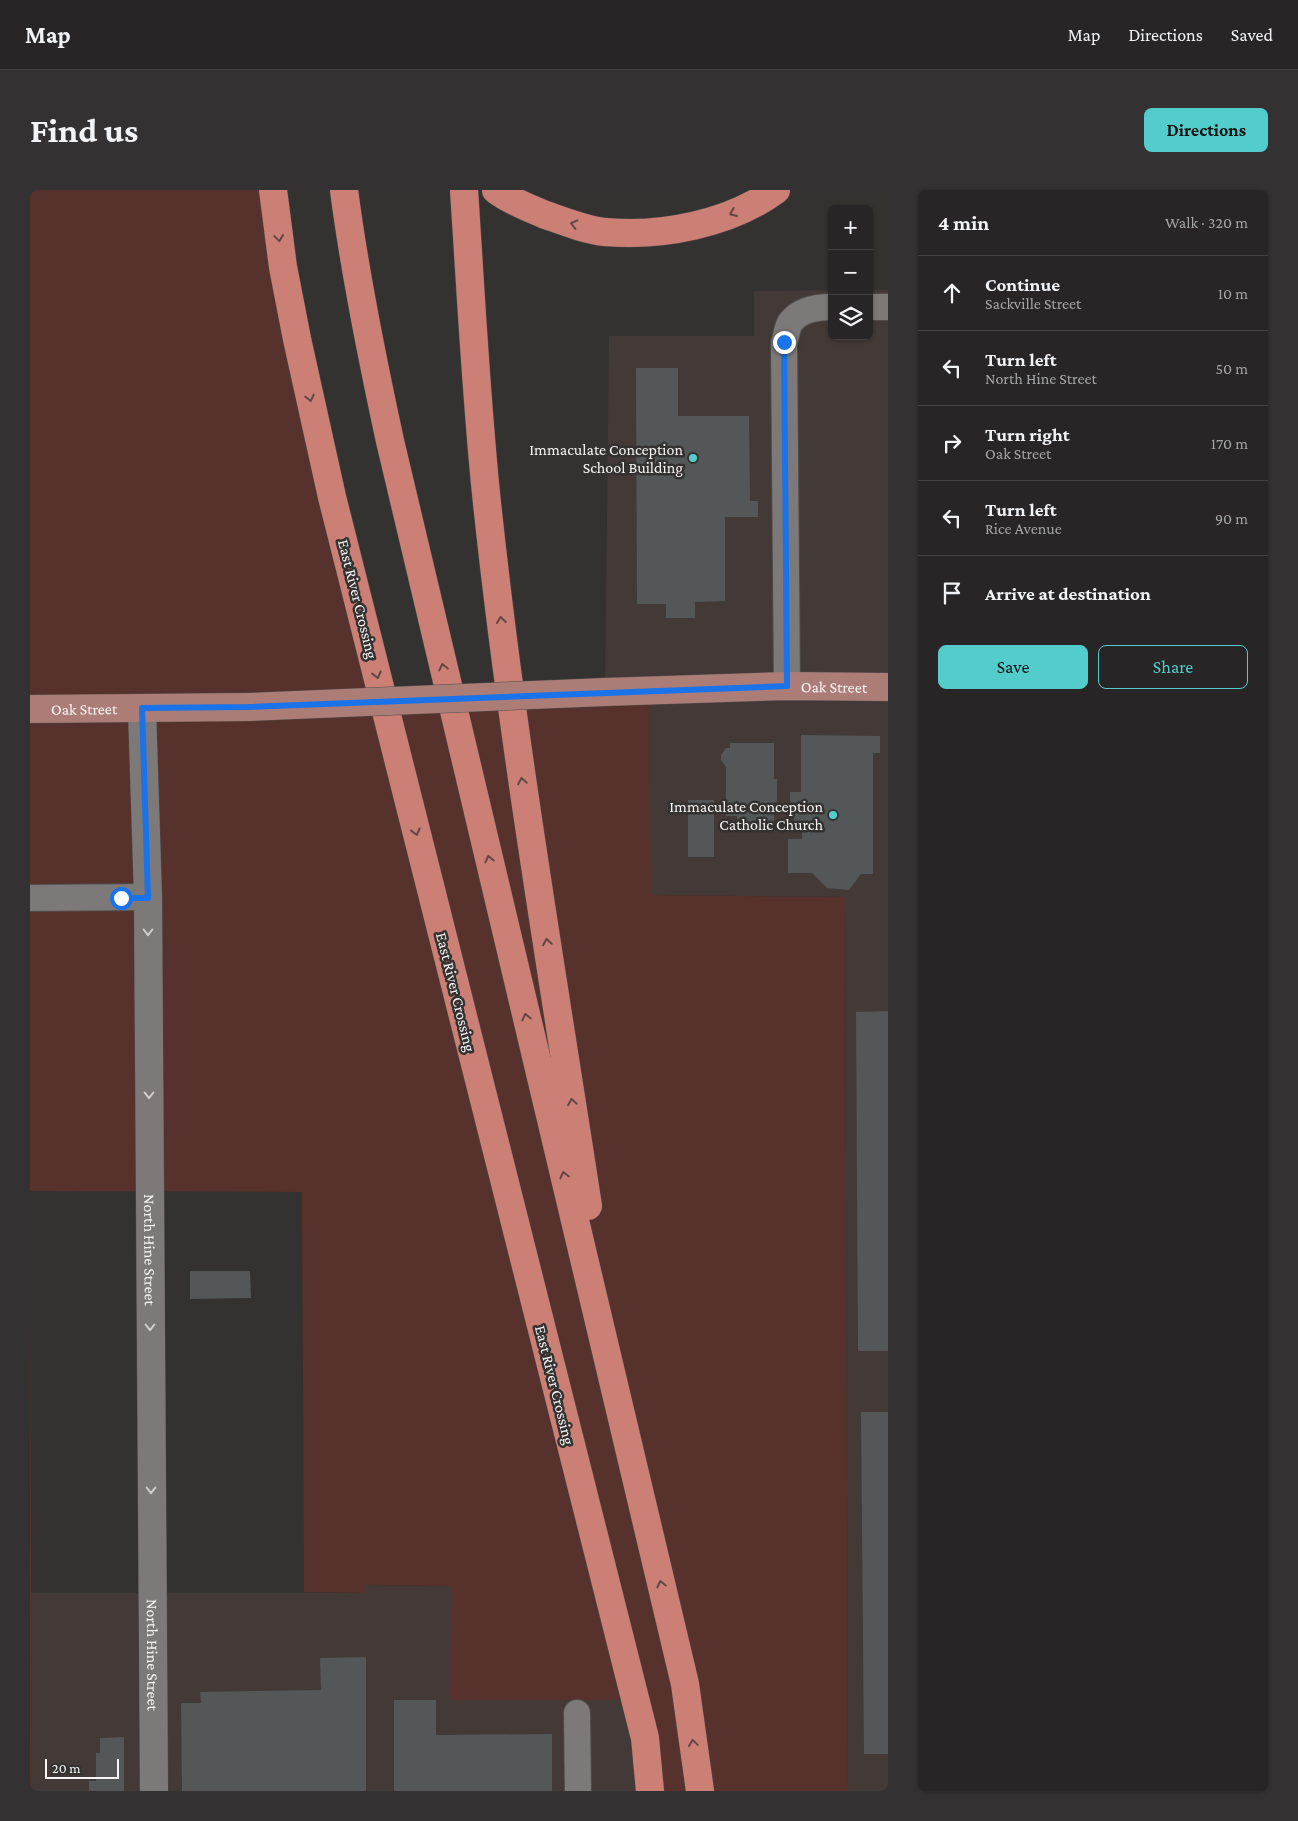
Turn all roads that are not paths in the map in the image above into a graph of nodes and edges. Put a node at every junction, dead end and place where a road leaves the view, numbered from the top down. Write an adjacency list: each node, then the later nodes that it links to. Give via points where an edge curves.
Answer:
1 (272, 190): 19 (highway, East River Crossing, one-way to 19, via 297,339 332,497 644,1738)
2 (344, 190): 15 (highway, one-way to 2, via 390,441 366,331)
3 (464, 190): 15 (highway, one-way to 3, via 516,746 487,502)
4 (496, 190): 5 (highway, one-way to 4, via 734,213 700,225 638,233 604,232 562,221 521,205)
5 (776, 190)
6 (828, 307): 9 (street, via 807,310 798,315 790,323 784,342)
7 (873, 307): 8 (street)
8 (888, 307)
9 (787, 686): 10 (main road, Oak Street); 12 (main road, Oak Street, bridge, via 248,707)
10 (888, 687)
11 (30, 708): 12 (main road, Oak Street)
12 (142, 708): 14 (main road, North Hine Street)
13 (30, 898): 14 (street)
14 (148, 898): 17 (main road, North Hine Street, one-way to 17)
15 (620, 1410): 20 (highway, one-way to 15, via 685,1684)
16 (577, 1713): 18 (street)
17 (154, 1791)
18 (578, 1791)
19 (650, 1791)
20 (700, 1791)

